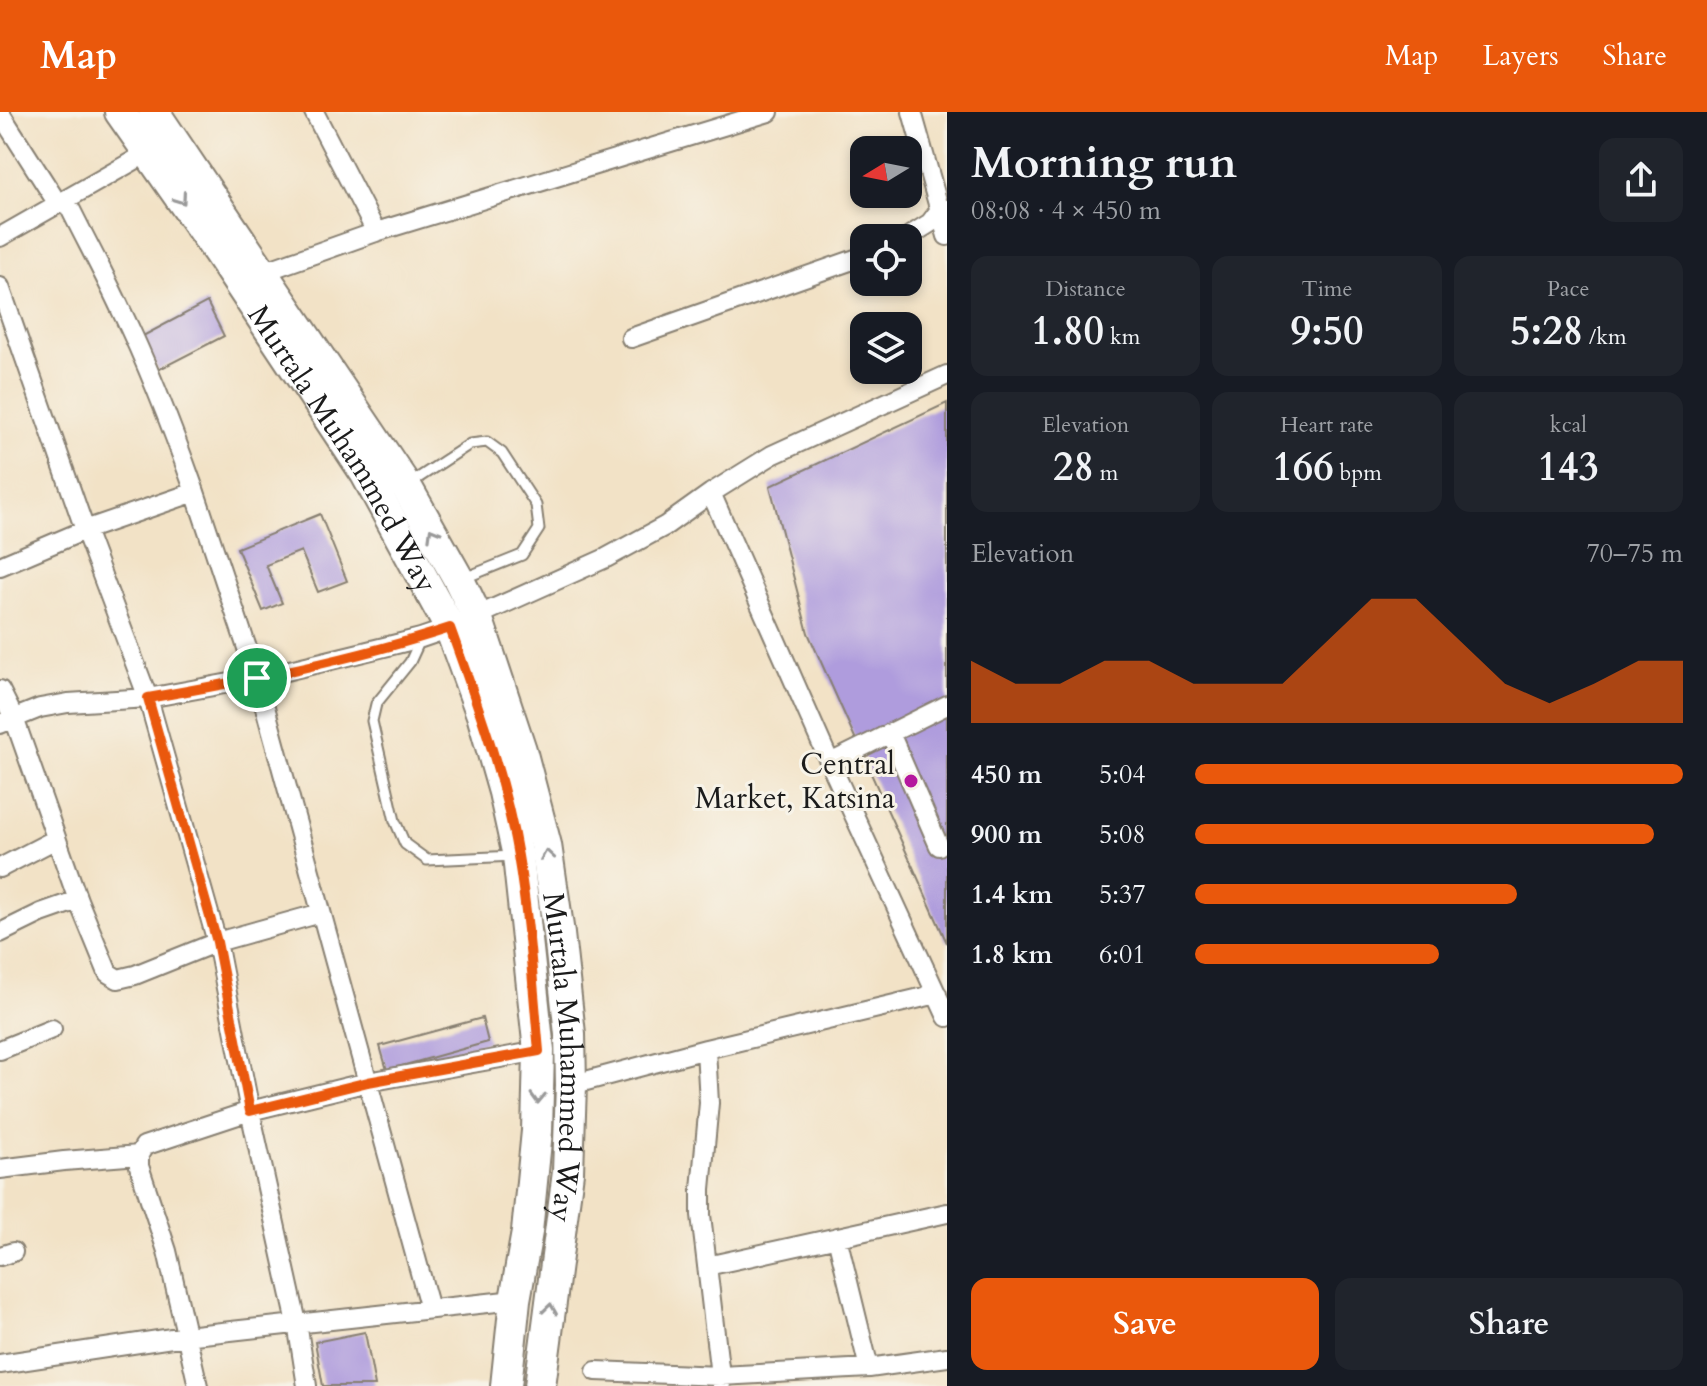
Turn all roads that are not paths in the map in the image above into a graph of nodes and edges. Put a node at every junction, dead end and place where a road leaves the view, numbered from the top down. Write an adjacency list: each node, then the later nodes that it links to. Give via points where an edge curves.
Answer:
1 (120, 112): 7 (main road, Murtala Muhammed Way)
2 (314, 112): 11 (street)
3 (769, 112): 11 (street)
4 (912, 112): 9 (street)
5 (0, 113): 8 (street)
6 (163, 115): 15 (main road, Murtala Muhammed Way)
7 (149, 152): 8 (street); 25 (main road, Murtala Muhammed Way, one-way to 25)
8 (62, 202): 13 (street); 20 (street, via 122,311)
9 (943, 210): 10 (street); 12 (street)
10 (922, 228)
11 (376, 232): 15 (street)
12 (947, 236)
13 (0, 237)
14 (850, 261): 17 (street)
15 (263, 272): 19 (main road, Murtala Muhammed Way)
16 (0, 287): 22 (street)
17 (631, 338)
18 (947, 375): 21 (street, via 772,455)
19 (406, 486): 24 (main road, Murtala Muhammed Way, one-way to 19); 24 (lane, via 470,444 487,442 502,453 536,505 539,529 522,555)
20 (195, 492): 22 (street); 27 (street)
21 (711, 493): 25 (street, via 606,558); 33 (street)
22 (85, 530): 23 (street); 29 (street)
23 (0, 566)
24 (459, 580): 25 (main road, Murtala Muhammed Way)
25 (463, 623): 26 (street); 36 (main road, Murtala Muhammed Way); 49 (main road, Murtala Muhammed Way, one-way to 25, via 570,1034 546,845 521,750)
26 (421, 638): 27 (street); 36 (lane, via 410,662 376,704 372,721 405,844 427,860)
27 (257, 678): 29 (street); 39 (street)
28 (0, 690): 31 (street)
29 (148, 698): 31 (street, via 68,703); 41 (street)
30 (947, 705): 32 (street)
31 (7, 721): 34 (street)
32 (890, 733): 33 (street); 35 (street)
33 (830, 763): 42 (street)
34 (56, 839): 37 (street); 38 (street)
35 (939, 846)
36 (518, 856): 47 (main road, Murtala Muhammed Way)
37 (0, 868)
38 (78, 900): 40 (street); 41 (street, via 108,973 118,979)
39 (321, 913): 41 (street); 48 (street)
40 (0, 933)
41 (217, 942): 50 (street)
42 (937, 994): 43 (street); 45 (street)
43 (947, 1017)
44 (52, 1029): 46 (street)
45 (706, 1049): 49 (street); 55 (street, via 709,1103 701,1215)
46 (0, 1050)
47 (539, 1051): 48 (street); 56 (main road, Murtala Muhammed Way, one-way to 56, via 537,1131)
48 (368, 1082): 50 (street); 57 (street)
49 (571, 1085): 68 (main road, Murtala Muhammed Way, one-way to 49, via 568,1172)
50 (250, 1111): 51 (street, via 144,1146); 58 (street)
51 (139, 1155): 52 (street); 59 (street)
52 (0, 1169)
53 (947, 1213): 54 (street)
54 (837, 1237): 55 (street); 62 (street)
55 (707, 1266): 64 (street)
56 (515, 1300): 57 (street); 67 (main road, Murtala Muhammed Way)
57 (430, 1309): 58 (street)
58 (297, 1323): 59 (street); 66 (street)
59 (185, 1336): 61 (street); 65 (street)
60 (947, 1357): 62 (street)
61 (0, 1364)
62 (869, 1368): 64 (street)
63 (596, 1371): 64 (street)
64 (720, 1381)
65 (198, 1386)
66 (307, 1386)
67 (506, 1386)
68 (540, 1386)

